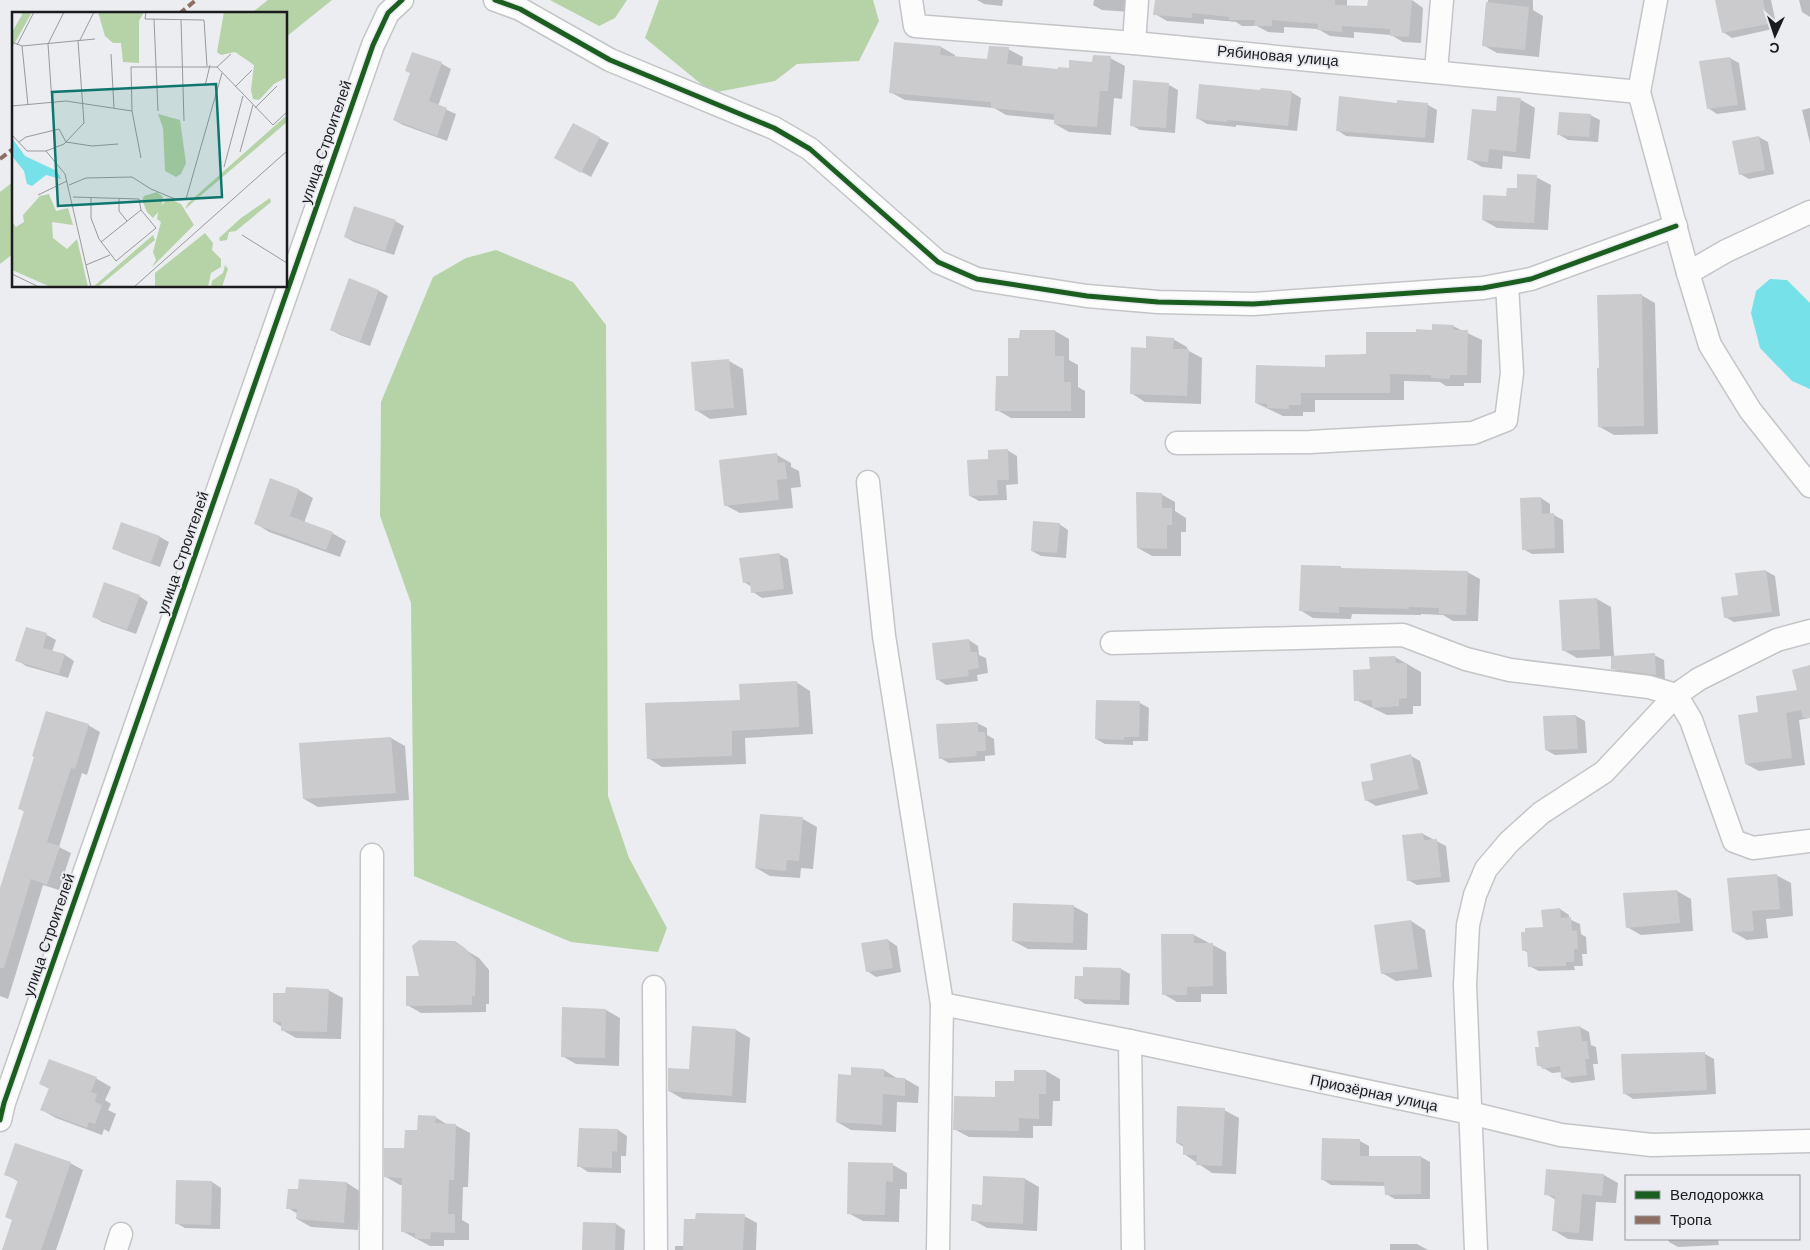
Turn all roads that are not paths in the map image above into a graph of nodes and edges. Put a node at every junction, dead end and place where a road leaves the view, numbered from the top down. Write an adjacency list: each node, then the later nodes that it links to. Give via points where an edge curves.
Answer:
1 (402, 0): 26 (street, улица Строителей, via 388,13 373,45)
2 (495, 0): 13 (street, via 520,9 610,60 781,132 810,149 938,262 977,279 1087,296 1158,302 1253,304)
3 (911, 0): 7 (street, Рябиновая улица, via 915,26)
4 (1137, 0): 7 (street)
5 (1442, 0): 8 (street)
6 (1656, 0): 9 (street)
7 (1134, 43): 8 (street, Рябиновая улица)
8 (1436, 71): 9 (street, Рябиновая улица)
9 (1639, 92): 11 (street)
10 (1810, 212): 12 (street, via 1726,251)
11 (1676, 226): 12 (street); 13 (street, via 1531,280)
12 (1688, 273): 16 (street, via 1710,345 1750,410)
13 (1507, 284): 14 (street, via 1512,373 1506,420 1473,433 1310,442)
14 (1177, 443)
15 (868, 482): 23 (street, via 884,636)
16 (1810, 486)
17 (1810, 631): 19 (street, via 1777,640 1698,679)
18 (1112, 643): 19 (street, via 1403,635 1466,659 1510,670 1649,687)
19 (1676, 695): 20 (street, via 1690,720 1734,841 1753,848); 25 (street, via 1604,772 1541,813 1509,842 1486,869 1475,895 1468,925 1465,985)
20 (1810, 841)
21 (372, 855): 28 (street)
22 (654, 988): 29 (street)
23 (942, 1004): 24 (street, Приозёрная улица); 30 (street)
24 (1130, 1041): 25 (street, Приозёрная улица); 31 (street)
25 (1470, 1113): 27 (street, Приозёрная улица, via 1561,1135 1652,1145); 32 (street)
26 (0, 1120)
27 (1810, 1141)
28 (371, 1250)
29 (656, 1250)
30 (938, 1250)
31 (1132, 1250)
32 (1476, 1250)

